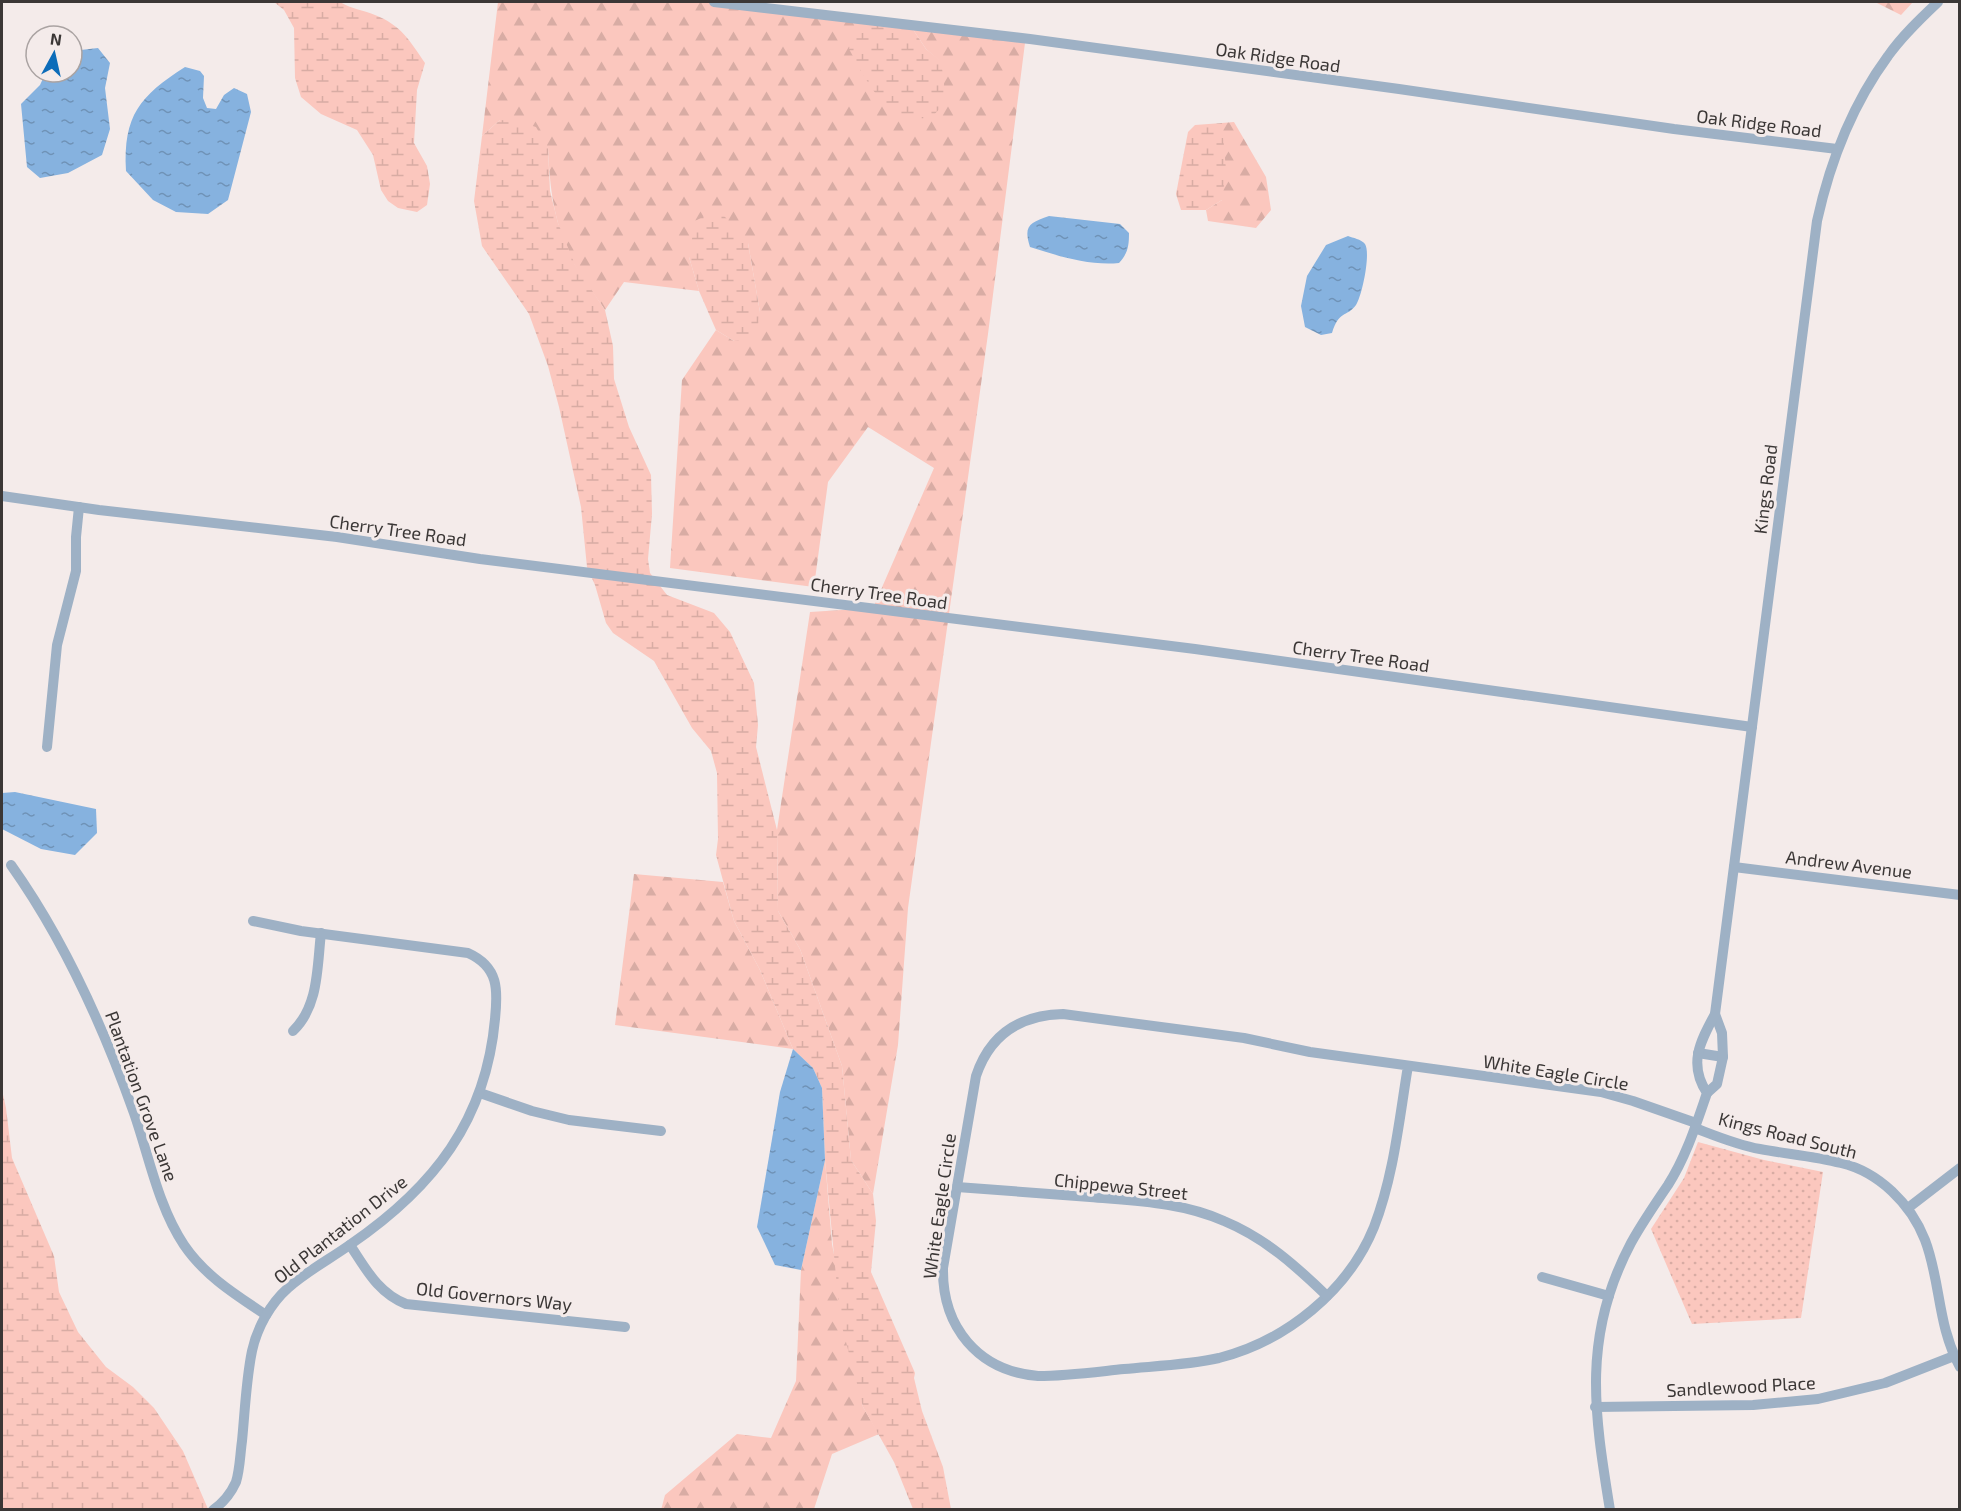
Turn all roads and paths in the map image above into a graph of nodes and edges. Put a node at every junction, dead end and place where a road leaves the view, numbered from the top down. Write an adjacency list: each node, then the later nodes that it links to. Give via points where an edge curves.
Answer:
1 (714, 2): 3 (street, Oak Ridge Road, via 1030,39)
2 (1938, 2): 3 (street, Kings Road, via 1889,54 1850,119)
3 (1837, 149): 6 (street, Kings Road, via 1815,232)
4 (2, 496): 5 (street, Cherry Tree Road)
5 (79, 507): 6 (street, Cherry Tree Road, via 1195,649); 7 (street, via 76,571 57,645)
6 (1752, 727): 9 (street, Kings Road)
7 (47, 747)
8 (11, 865): 29 (street, Plantation Grove Lane, via 46,918 81,985 134,1113 176,1231 213,1278)
9 (1734, 867): 10 (street, Andrew Avenue); 13 (street, Kings Road)
10 (1959, 895)
11 (254, 921): 12 (street, Old Plantation Drive)
12 (321, 933): 14 (street, via 313,996 304,1019); 18 (street, Old Plantation Drive, via 462,952 484,964 495,980 497,993 490,1056)
13 (1715, 1014): 15 (street, Kings Road); 16 (street, Kings Road, via 1722,1033)
14 (293, 1031)
15 (1698, 1053): 16 (street); 19 (street, Kings Road, via 1696,1068)
16 (1723, 1057): 19 (street, Kings Road, via 1718,1084)
17 (1408, 1066): 20 (street, White Eagle Circle, via 1601,1092); 23 (street, White Eagle Circle, via 1244,1038 1063,1014 1036,1016 1002,1034 982,1060); 27 (street, White Eagle Circle, via 1383,1200 1365,1246)
18 (480, 1093): 21 (street, via 569,1120); 25 (street, Old Plantation Drive, via 459,1137 427,1181)
19 (1707, 1093): 20 (street, Kings Road)
20 (1696, 1125): 24 (street, Kings Road South, via 1735,1143 1854,1167 1883,1184); 28 (street, Kings Road South, via 1668,1185 1630,1244)
21 (661, 1131)
22 (1959, 1168): 24 (street)
23 (957, 1187): 27 (street, Chippewa Street, via 1155,1202 1200,1212 1268,1244); 27 (street, White Eagle Circle, via 943,1268 950,1314 976,1351 1015,1373 1049,1376 1219,1358 1282,1332)
24 (1908, 1208): 31 (street, Kings Road South, via 1926,1242)
25 (350, 1245): 29 (street, Old Plantation Drive, via 288,1288); 30 (street, Old Governors Way, via 380,1288 406,1304)
26 (1542, 1277): 28 (street)
27 (1327, 1296)
28 (1609, 1296): 33 (street, Kings Road South, via 1597,1347)
29 (266, 1315): 34 (street, Old Plantation Drive, via 252,1351 237,1480 225,1500)
30 (624, 1327)
31 (1954, 1356): 32 (street, Kings Road South); 33 (street, Sandlewood Place, via 1885,1383 1818,1399 1753,1405)
32 (1959, 1367)
33 (1595, 1407): 35 (street, Kings Road South)
34 (213, 1509)
35 (1610, 1509)

